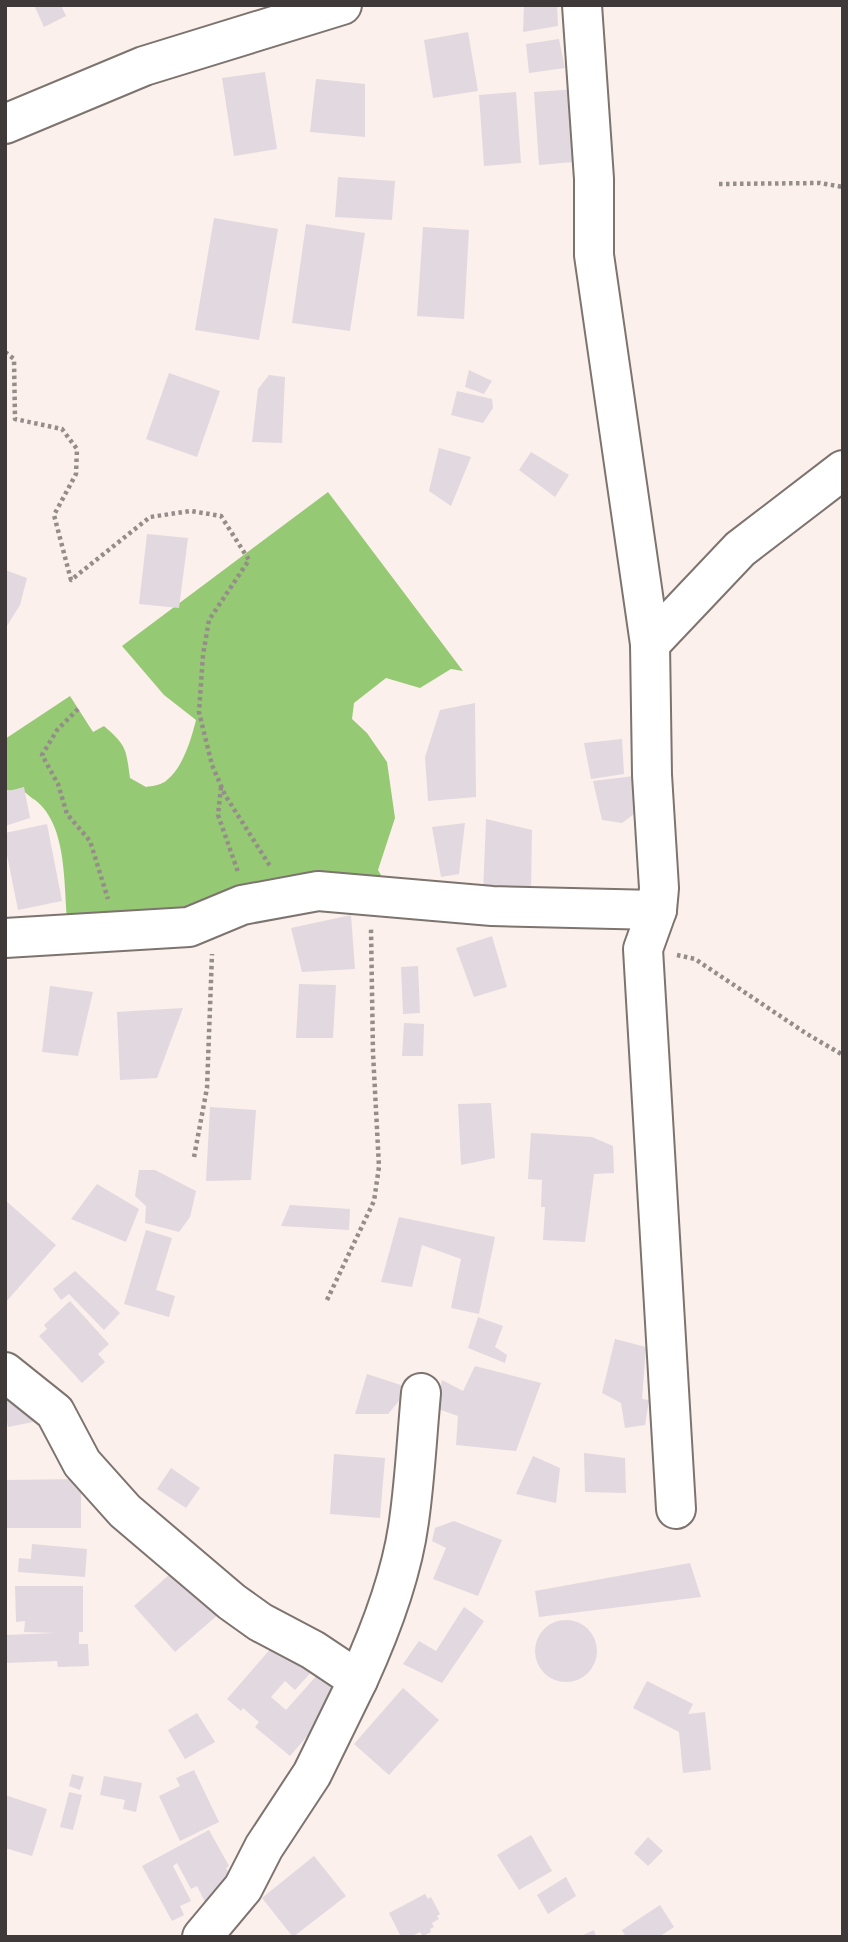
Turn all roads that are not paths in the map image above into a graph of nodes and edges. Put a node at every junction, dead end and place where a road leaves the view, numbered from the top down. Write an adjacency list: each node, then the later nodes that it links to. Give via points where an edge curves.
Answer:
1 (342, 5): 3 (street, via 144,66)
2 (582, 5): 5 (street, via 594,179 594,255)
3 (5, 124)
4 (843, 470): 5 (street, via 740,549)
5 (650, 644): 6 (street)
6 (657, 910): 7 (street, via 492,906 318,891 248,904 189,927); 10 (street, via 643,949)
7 (5, 937)
8 (5, 1372): 11 (street, via 55,1412 82,1463 135,1519 232,1602)
9 (421, 1393): 11 (street, via 409,1523 389,1602)
10 (676, 1509)
11 (358, 1680): 12 (street, via 313,1774 264,1847 243,1888)
12 (202, 1937)

